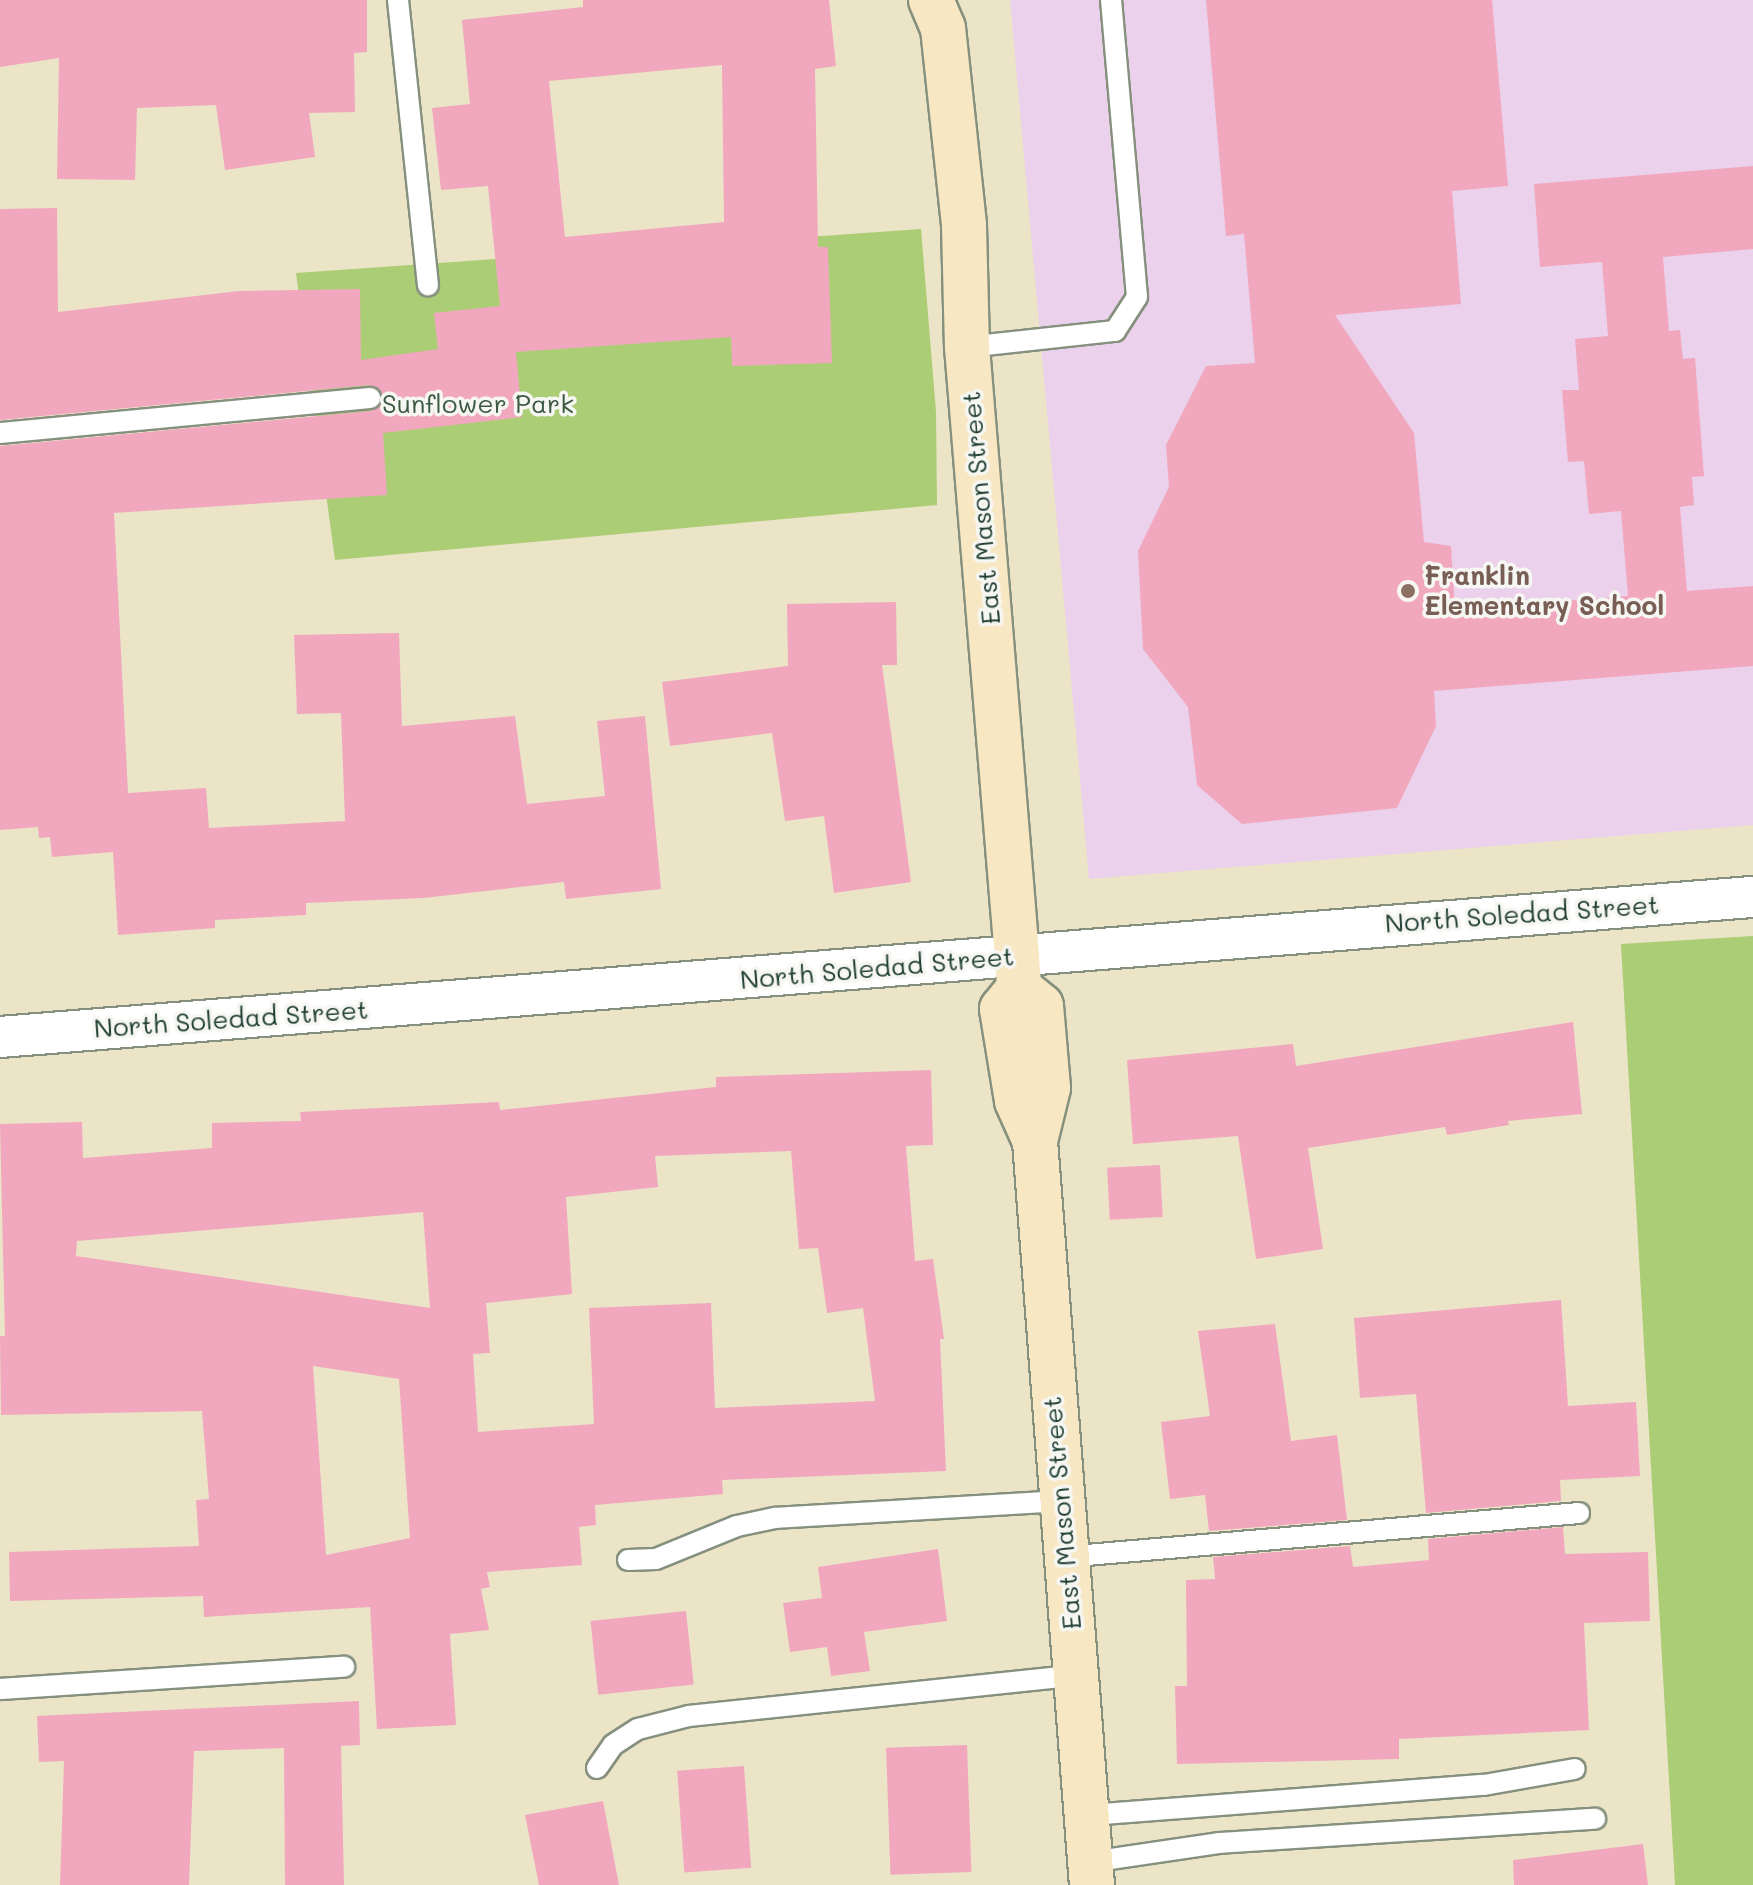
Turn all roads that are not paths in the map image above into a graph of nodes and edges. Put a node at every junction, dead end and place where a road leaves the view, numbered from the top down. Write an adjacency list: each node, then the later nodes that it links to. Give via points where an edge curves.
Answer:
1 (398, 0): 4 (lane)
2 (1111, 0): 5 (lane, via 1137,297 1115,331)
3 (943, 9): 5 (street, East Mason Street, via 964,226)
4 (428, 285)
5 (967, 347): 9 (street, East Mason Street)
6 (370, 398): 7 (lane)
7 (0, 433)
8 (1753, 897): 9 (street, North Soledad Street)
9 (1018, 973): 10 (street, North Soledad Street); 11 (street, East Mason Street, via 1002,1009 1017,1101 1035,1141)
10 (0, 1037)
11 (1060, 1501): 13 (street, East Mason Street); 14 (lane, via 775,1518 737,1526 668,1555)
12 (1579, 1513): 13 (lane)
13 (1063, 1557): 16 (street, East Mason Street)
14 (628, 1560)
15 (344, 1667): 17 (lane)
16 (1077, 1675): 18 (lane, via 689,1716 638,1729 613,1745); 20 (street, East Mason Street)
17 (0, 1689)
18 (597, 1768)
19 (1575, 1769): 20 (lane, via 1484,1785)
20 (1090, 1815): 22 (street, East Mason Street)
21 (1595, 1819): 22 (lane, via 1219,1843)
22 (1092, 1874)

